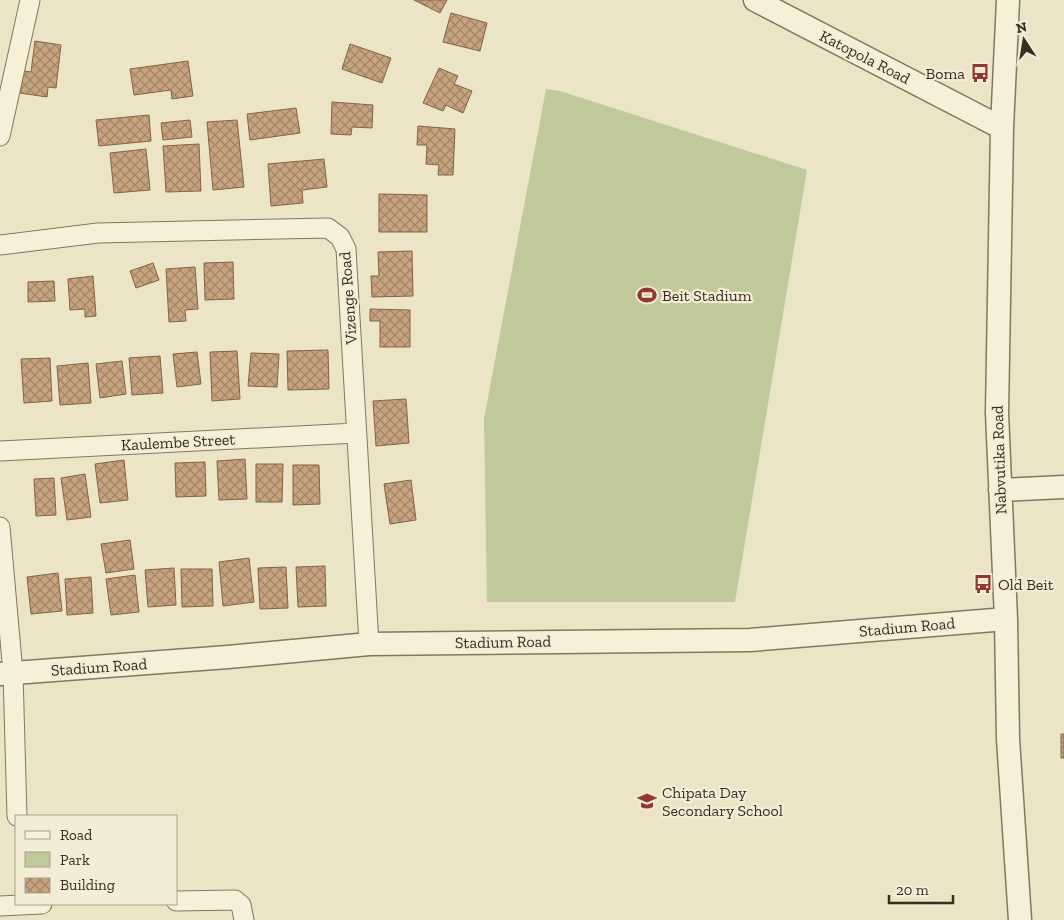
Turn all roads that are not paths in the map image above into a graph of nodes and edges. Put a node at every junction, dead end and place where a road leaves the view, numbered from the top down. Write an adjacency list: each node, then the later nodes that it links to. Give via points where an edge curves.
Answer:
1 (30, 0): 5 (street)
2 (755, 0): 4 (street, Katopola Road)
3 (1008, 0): 4 (street, Nabvutika Road)
4 (1002, 128): 10 (street, Nabvutika Road, via 997,413)
5 (0, 136)
6 (0, 245): 7 (street, Vizenge Road, via 98,233 328,228 340,237 346,249)
7 (356, 433): 8 (street, Kaulembe Street); 13 (street, Vizenge Road)
8 (0, 451)
9 (1064, 487): 10 (street)
10 (1000, 490): 12 (street, Nabvutika Road)
11 (0, 527): 14 (street)
12 (1006, 619): 13 (street, Stadium Road, via 750,640); 22 (street, Nabvutika Road, via 1008,739)
13 (369, 644): 14 (street, Stadium Road)
14 (6, 674): 15 (street)
15 (17, 815)
16 (178, 901): 21 (street, via 235,900 241,905)
17 (15, 904): 19 (street)
18 (19, 905): 20 (street)
19 (0, 906)
20 (20, 920)
21 (244, 920)
22 (1020, 920)

